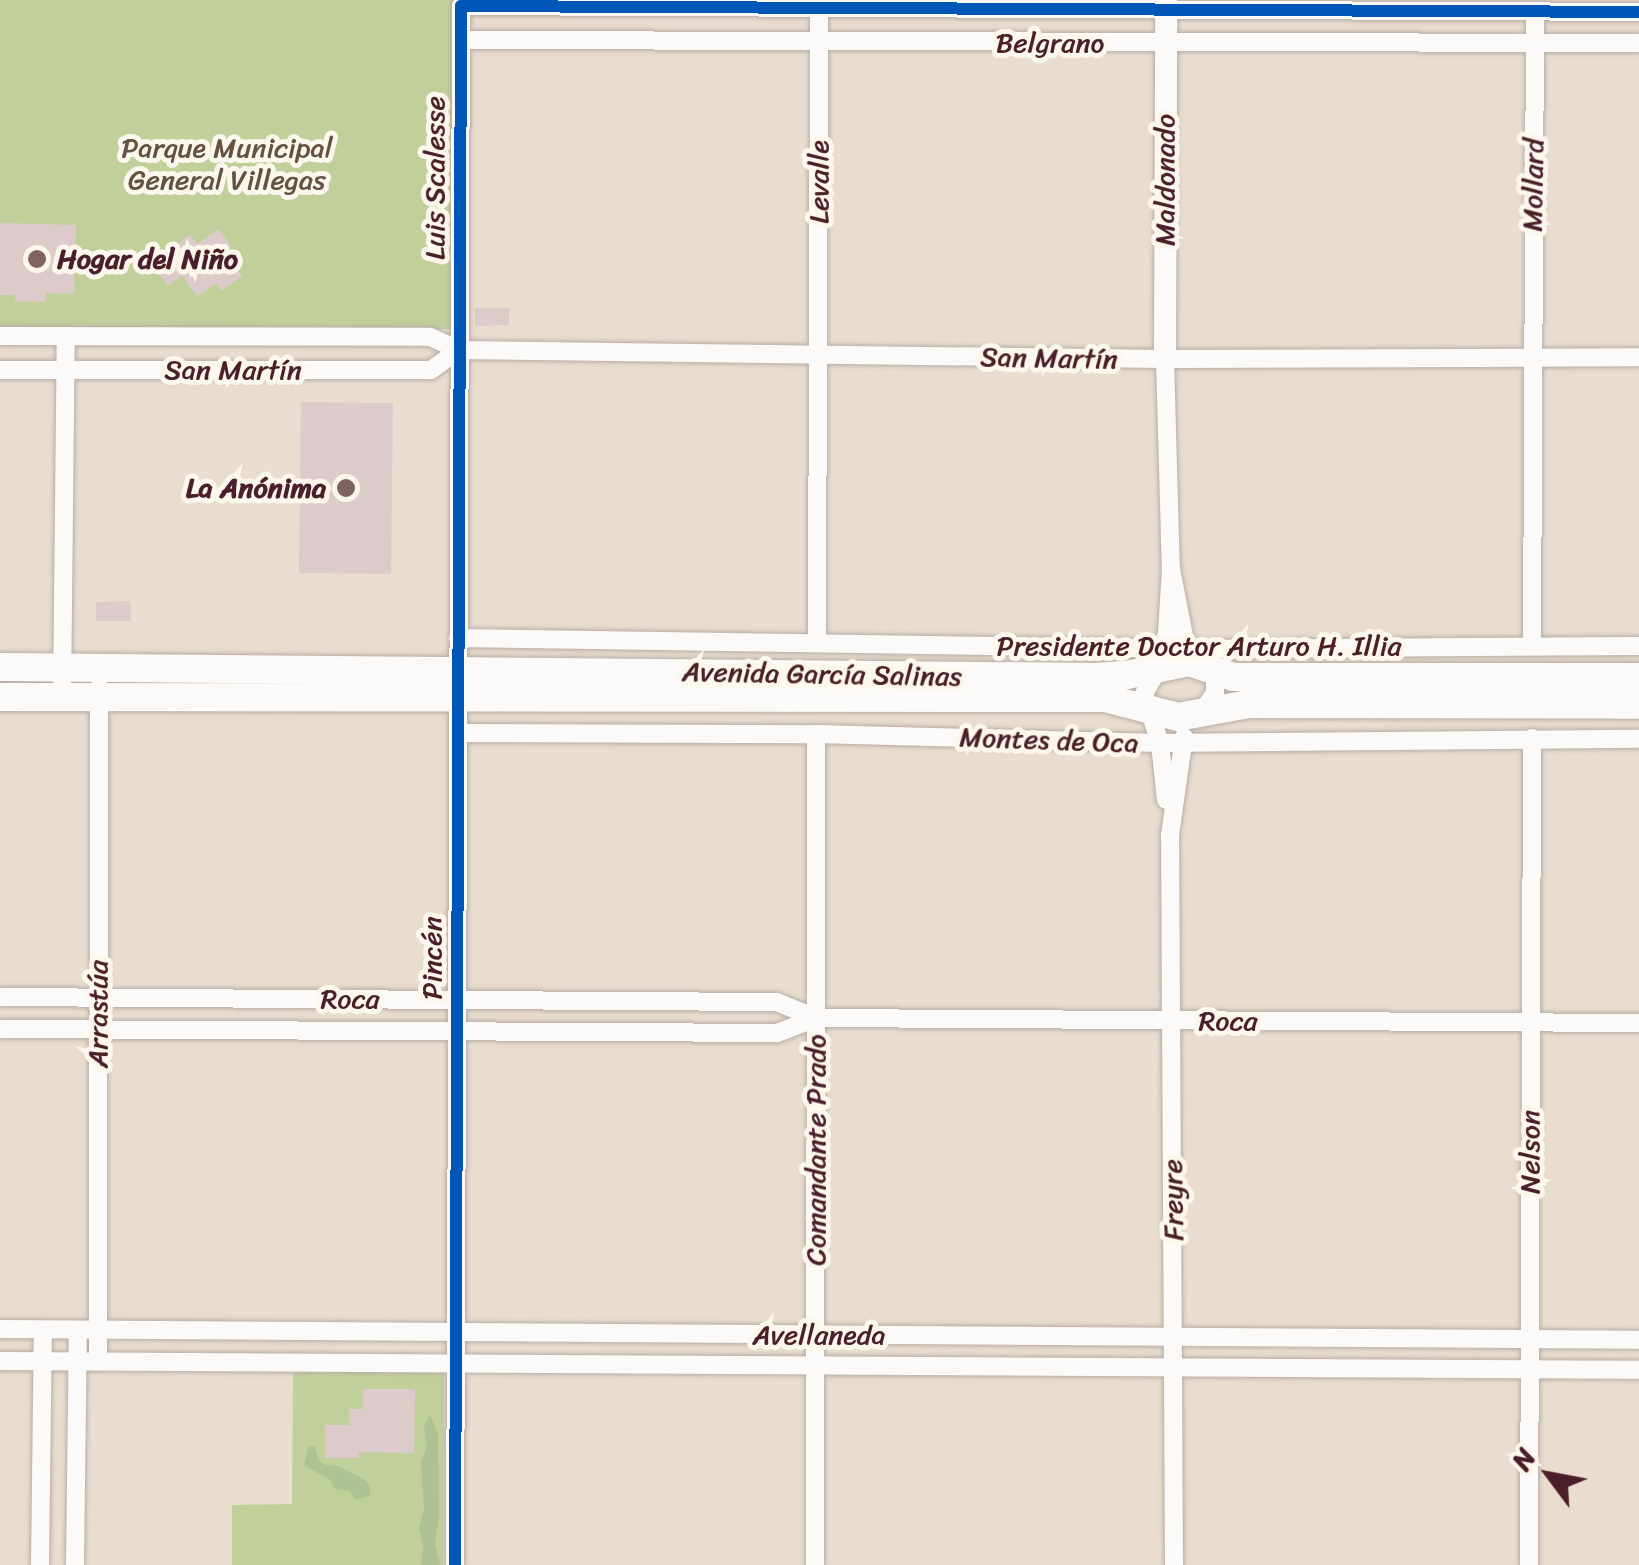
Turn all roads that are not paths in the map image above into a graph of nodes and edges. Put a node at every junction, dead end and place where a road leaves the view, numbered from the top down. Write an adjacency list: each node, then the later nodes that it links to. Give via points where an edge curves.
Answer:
1 (1166, 5): 3 (street, Belgrano); 4 (street, Belgrano); 8 (street, Maldonado)
2 (461, 6): 3 (street, Belgrano); 6 (street, Luis Scalesse)
3 (819, 8): 10 (street, Levalle)
4 (1535, 12): 5 (street, Belgrano); 7 (street, Mollard)
5 (1639, 12)
6 (461, 40): 10 (street, Belgrano); 13 (street, Luis Scalesse)
7 (1534, 41): 8 (street, Belgrano); 9 (street, Belgrano); 15 (street, Mollard)
8 (1166, 42): 10 (street, Belgrano); 17 (street, Maldonado)
9 (1639, 42)
10 (819, 44): 14 (street, Levalle)
11 (0, 336): 12 (street, San Martín)
12 (66, 336): 13 (street, San Martín, via 430,336); 19 (street)
13 (460, 350): 14 (street, San Martín); 19 (street, San Martín, via 431,370); 21 (street, Pincén)
14 (818, 355): 17 (street, San Martín); 22 (street)
15 (1531, 358): 16 (street, San Martín); 17 (street, San Martín); 23 (street)
16 (1639, 358)
17 (1165, 360): 20 (street)
18 (0, 370): 19 (street, San Martín)
19 (66, 370): 28 (street)
20 (1171, 569): 25 (street); 26 (street)
21 (458, 638): 22 (street, Presidente Doctor Arturo H. Illia); 30 (street, Pincén)
22 (816, 641): 26 (street, Presidente Doctor Arturo H. Illia)
23 (1532, 646): 24 (street, Presidente Doctor Arturo H. Illia); 25 (street, Presidente Doctor Arturo H. Illia)
24 (1639, 646)
25 (1193, 649): 26 (street, Presidente Doctor Arturo H. Illia); 31 (street)
26 (1163, 657): 30 (main road, Avenida García Salinas, via 1136,674 1096,677); 31 (main road, Avenida García Salinas); 38 (street, via 1146,686)
27 (0, 667): 28 (main road, Avenida García Salinas)
28 (62, 668): 29 (main road, Avenida García Salinas); 33 (street)
29 (99, 668): 30 (main road, Avenida García Salinas); 35 (street, Arrastúa)
30 (458, 670): 36 (street, Pincén)
31 (1215, 674): 32 (main road, Avenida García Salinas); 39 (street, Freyre, via 1215,692)
32 (1639, 677)
33 (62, 697): 34 (main road, Avenida García Salinas); 35 (main road, Avenida García Salinas)
34 (0, 698)
35 (98, 698): 36 (main road, Avenida García Salinas); 48 (street, Arrastúa)
36 (458, 699): 38 (main road, Avenida García Salinas, via 1105,698); 40 (street, Pincén)
37 (1639, 705): 39 (main road, Avenida García Salinas, via 1249,704)
38 (1147, 707): 39 (main road, Avenida García Salinas, via 1168,716); 44 (street, Freyre)
39 (1201, 712): 45 (street, Freyre)
40 (458, 732): 41 (street, Montes de Oca); 49 (street, Pincén)
41 (816, 734): 44 (street, Montes de Oca); 50 (street, Comandante Prado)
42 (1532, 738): 43 (street, Montes de Oca); 45 (street, Montes de Oca); 52 (street, Nelson)
43 (1639, 738)
44 (1160, 743): 45 (street, Montes de Oca); 46 (street, Freyre)
45 (1180, 743): 46 (street, Freyre)
46 (1170, 835): 51 (street, Freyre)
47 (0, 997): 48 (street, Roca)
48 (98, 997): 49 (street, Roca); 55 (street, Arrastúa)
49 (457, 1000): 50 (street, Roca, via 777,1002); 56 (street, Pincén)
50 (816, 1018): 51 (street, Roca); 56 (street, Roca, via 777,1033); 62 (street, Comandante Prado)
51 (1171, 1021): 52 (street, Roca); 63 (street, Freyre)
52 (1531, 1022): 53 (street, Roca); 64 (street, Nelson)
53 (1639, 1023)
54 (0, 1029): 55 (street, Roca)
55 (98, 1030): 56 (street, Roca); 60 (street, Arrastúa)
56 (457, 1032): 61 (street, Pincén)
57 (0, 1330): 58 (street, Avellaneda)
58 (43, 1330): 59 (street, Avellaneda); 67 (street)
59 (78, 1330): 60 (street, Avellaneda); 68 (street)
60 (98, 1330): 61 (street, Avellaneda); 69 (street, Arrastúa)
61 (456, 1332): 62 (street, Avellaneda); 70 (street, Pincén)
62 (816, 1335): 63 (street, Avellaneda); 71 (street, Comandante Prado)
63 (1174, 1337): 64 (street, Avellaneda); 72 (street, Freyre)
64 (1530, 1340): 65 (street, Avellaneda); 73 (street, Nelson)
65 (1639, 1340)
66 (0, 1360): 67 (street, Avellaneda)
67 (42, 1361): 68 (street, Avellaneda); 75 (street)
68 (78, 1361): 69 (street, Avellaneda); 76 (street)
69 (98, 1361): 70 (street, Avellaneda)
70 (456, 1363): 71 (street, Avellaneda); 77 (street, Pincén)
71 (816, 1366): 72 (street, Avellaneda); 78 (street, Comandante Prado)
72 (1174, 1368): 73 (street, Avellaneda); 79 (street, Freyre)
73 (1530, 1370): 74 (street, Avellaneda); 80 (street, Nelson)
74 (1639, 1370)
75 (40, 1565)
76 (75, 1565)
77 (454, 1565)
78 (816, 1565)
79 (1174, 1565)
80 (1529, 1565)

